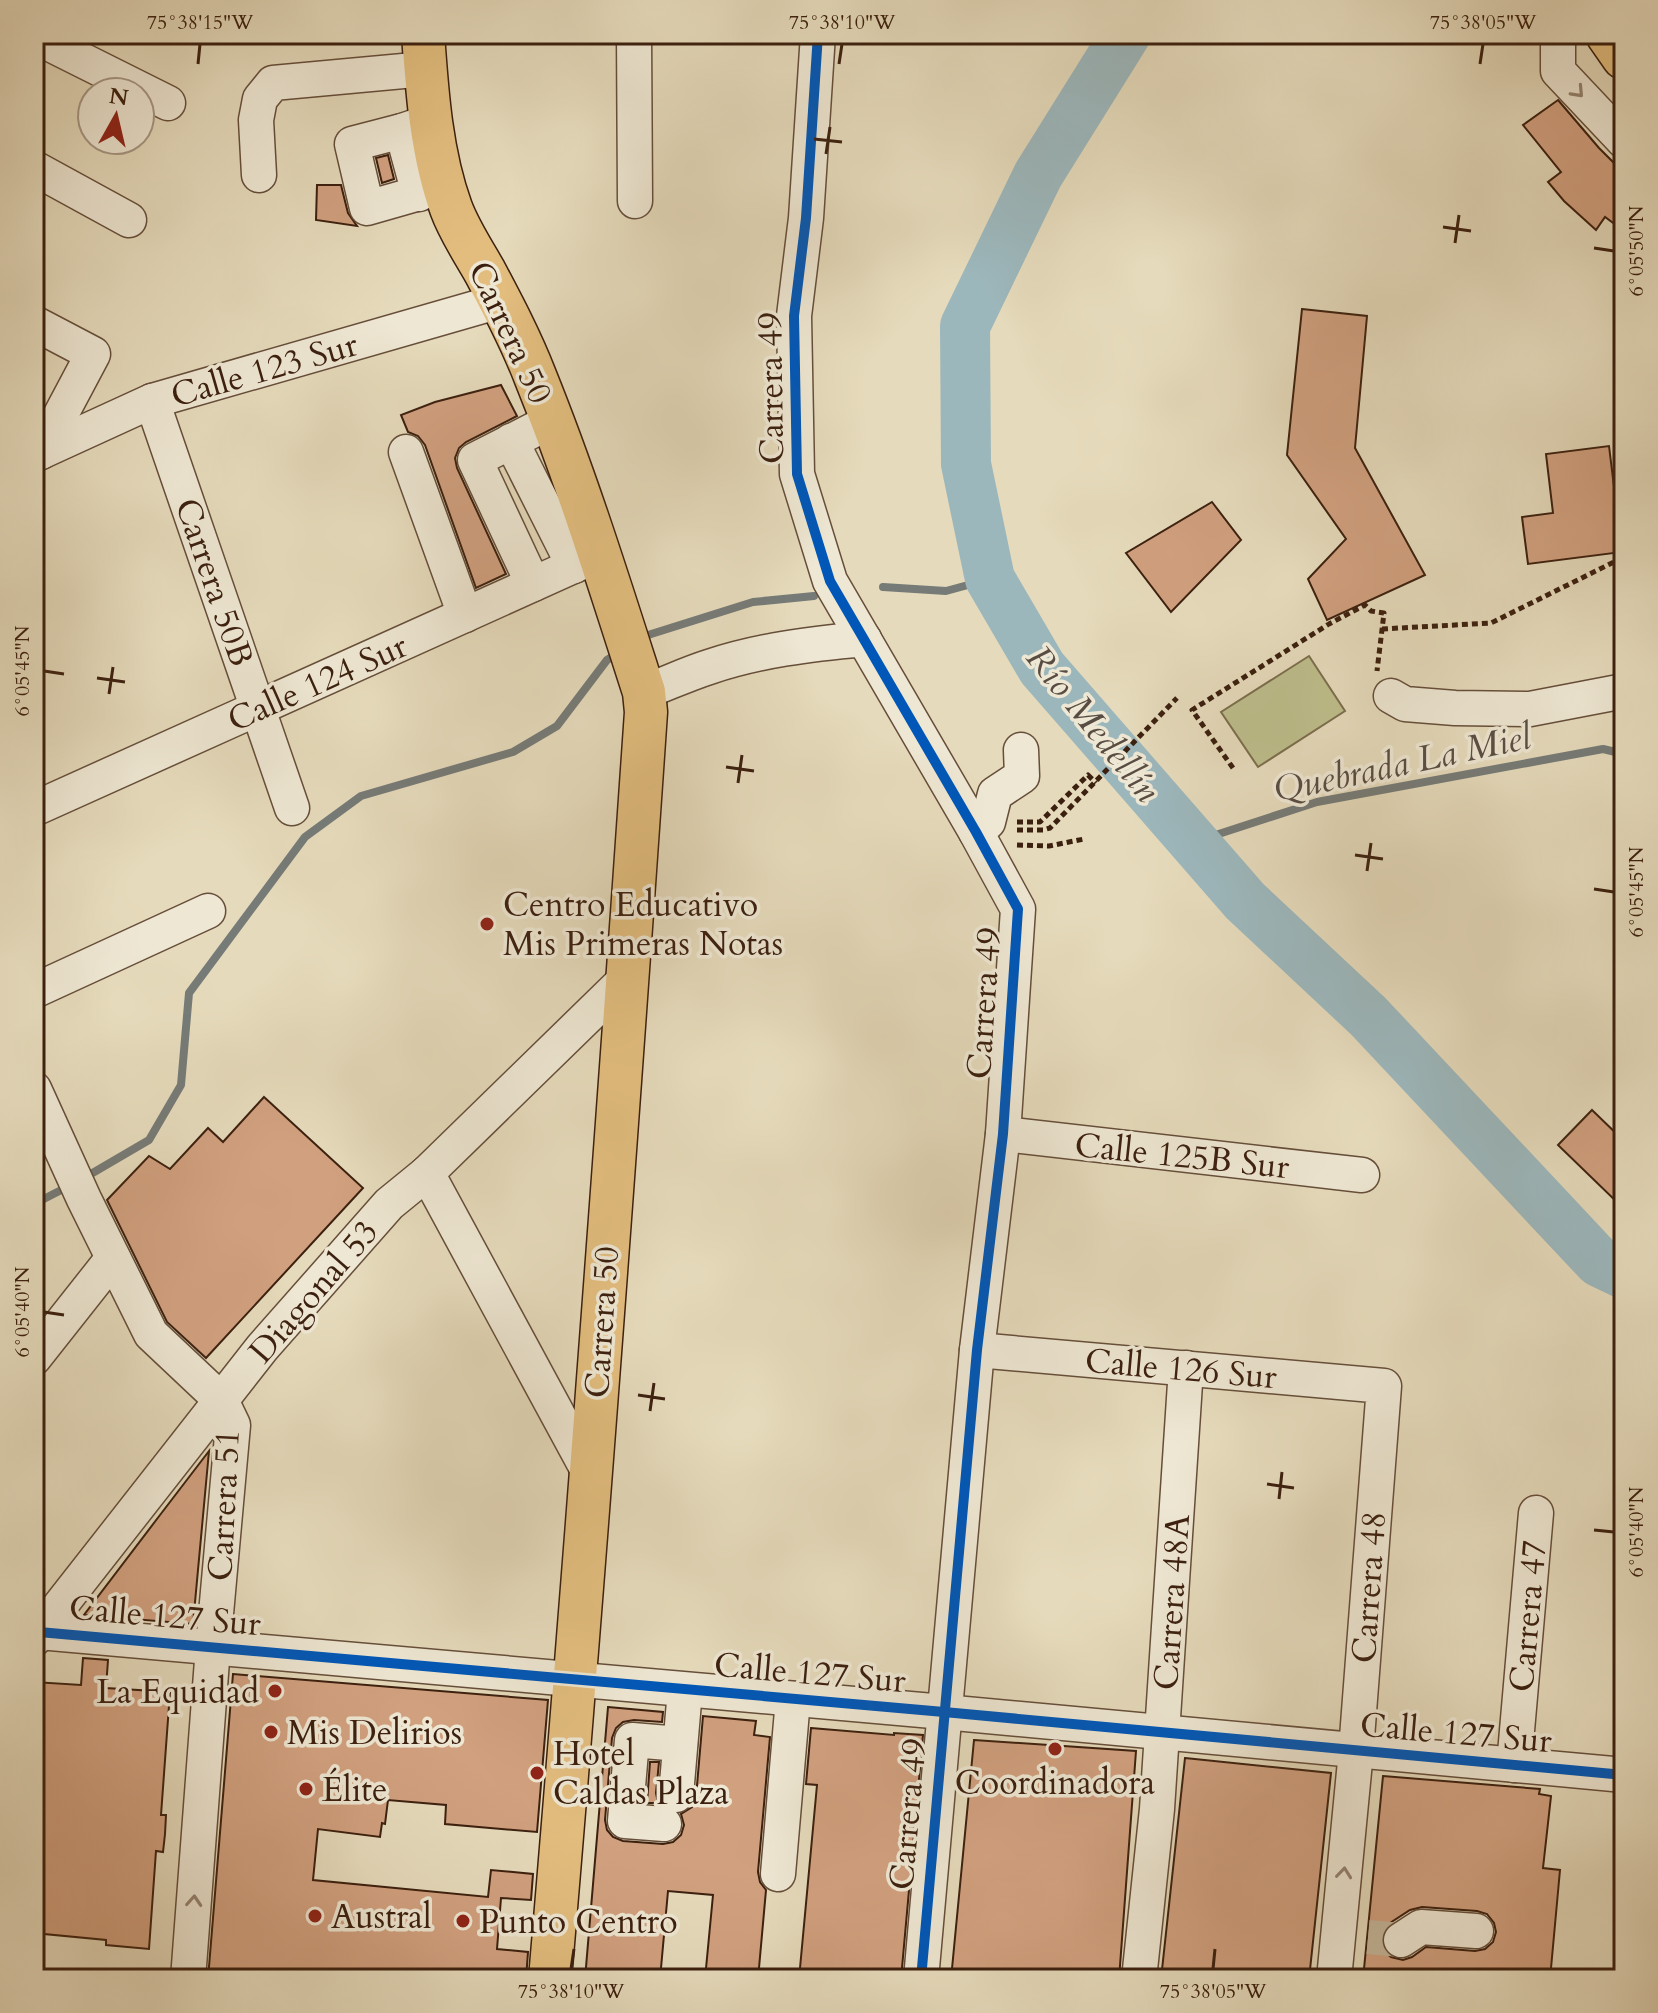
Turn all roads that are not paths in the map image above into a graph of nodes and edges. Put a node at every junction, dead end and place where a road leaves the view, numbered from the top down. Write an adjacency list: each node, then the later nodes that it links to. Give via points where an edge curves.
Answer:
1 (634, 34): 14 (street)
2 (818, 34): 28 (street, Carrera 49, via 794,316 797,474 830,581)
3 (1561, 34): 10 (street, one-way to 10, via 1558,71)
4 (1608, 34): 7 (highway)
5 (39, 41): 8 (street)
6 (424, 52): 9 (main road, Carrera 50); 12 (street, via 273,83 260,99 256,120)
7 (1624, 57)
8 (168, 103)
9 (417, 126): 13 (main road, Carrera 50); 13 (street, via 352,144 367,208)
10 (1624, 141)
11 (34, 168): 15 (street)
12 (259, 175)
13 (431, 190): 16 (main road, Carrera 50, via 452,211)
14 (635, 201)
15 (129, 220)
16 (500, 301): 18 (street, Calle 123 Sur); 19 (main road, Carrera 50)
17 (34, 323): 22 (street, via 93,354)
18 (152, 401): 22 (street, Calle 123 Sur); 32 (street, Carrera 50B)
19 (553, 420): 20 (street); 23 (main road, Carrera 50)
20 (511, 441): 23 (street); 24 (street, via 475,460)
21 (406, 452): 27 (street)
22 (37, 453)
23 (555, 485): 24 (street); 25 (main road, Carrera 50)
24 (500, 511): 26 (street)
25 (587, 560): 26 (street, Calle 124 Sur); 29 (main road, Carrera 50, via 622,626)
26 (533, 584): 27 (street, Calle 124 Sur)
27 (465, 615): 32 (street, Calle 124 Sur)
28 (864, 639): 29 (street, via 801,645); 36 (street, Carrera 49)
29 (640, 680): 38 (main road, Carrera 50, via 646,712)
30 (1624, 691): 31 (street, via 1530,709 1405,704)
31 (1391, 696)
32 (259, 709): 34 (street, Carrera 50B); 35 (street, Calle 124 Sur)
33 (1021, 750): 36 (street, via 1022,776 995,794 988,822)
34 (292, 808)
35 (34, 809)
36 (976, 832): 41 (street, Carrera 49, via 1018,909)
37 (208, 911): 39 (street)
38 (628, 977): 42 (street, Diagonal 53); 50 (main road, Carrera 50)
39 (34, 991)
40 (34, 1089): 44 (street, Carrera 51)
41 (1003, 1134): 43 (street, Calle 125B Sur); 45 (street, Carrera 49)
42 (427, 1173): 49 (street, Diagonal 53, via 389,1204); 50 (street)
43 (1362, 1175)
44 (113, 1258): 46 (street); 49 (street, Carrera 51, via 151,1334)
45 (977, 1350): 47 (street, Calle 126 Sur); 57 (street, Carrera 49)
46 (34, 1358)
47 (1186, 1368): 48 (street, Calle 126 Sur); 58 (street, Carrera 48A)
48 (1384, 1386): 60 (street, Carrera 48)
49 (221, 1400): 52 (street, Diagonal 53); 53 (street, Carrera 51, via 233,1425)
50 (590, 1474): 54 (main road, Carrera 50)
51 (1536, 1513): 61 (street, Carrera 47)
52 (36, 1635): 53 (street, Calle 127 Sur)
53 (213, 1647): 54 (street, Calle 127 Sur); 66 (street, Carrera 51, one-way to 53)
54 (575, 1680): 55 (street, Calle 127 Sur); 67 (main road, Carrera 50)
55 (685, 1690): 56 (street, Calle 127 Sur); 59 (street)
56 (793, 1699): 57 (street, Calle 127 Sur); 63 (street)
57 (944, 1712): 58 (street, Calle 127 Sur); 68 (street, Carrera 49)
58 (1162, 1732): 60 (street, Calle 127 Sur); 69 (street, Carrera 48A)
59 (680, 1744): 59 (street, via 670,1810 625,1821 632,1740)
60 (1356, 1751): 61 (street, Calle 127 Sur); 65 (street, Carrera 48, one-way to 60)
61 (1514, 1765): 62 (street, Calle 127 Sur)
62 (1624, 1775)
63 (778, 1874)
64 (1476, 1931): 65 (street, via 1421,1927)
65 (1369, 1937): 70 (street, Carrera 48)
66 (188, 1979)
67 (550, 1979)
68 (921, 1979)
69 (1139, 1979)
70 (1334, 1979)

